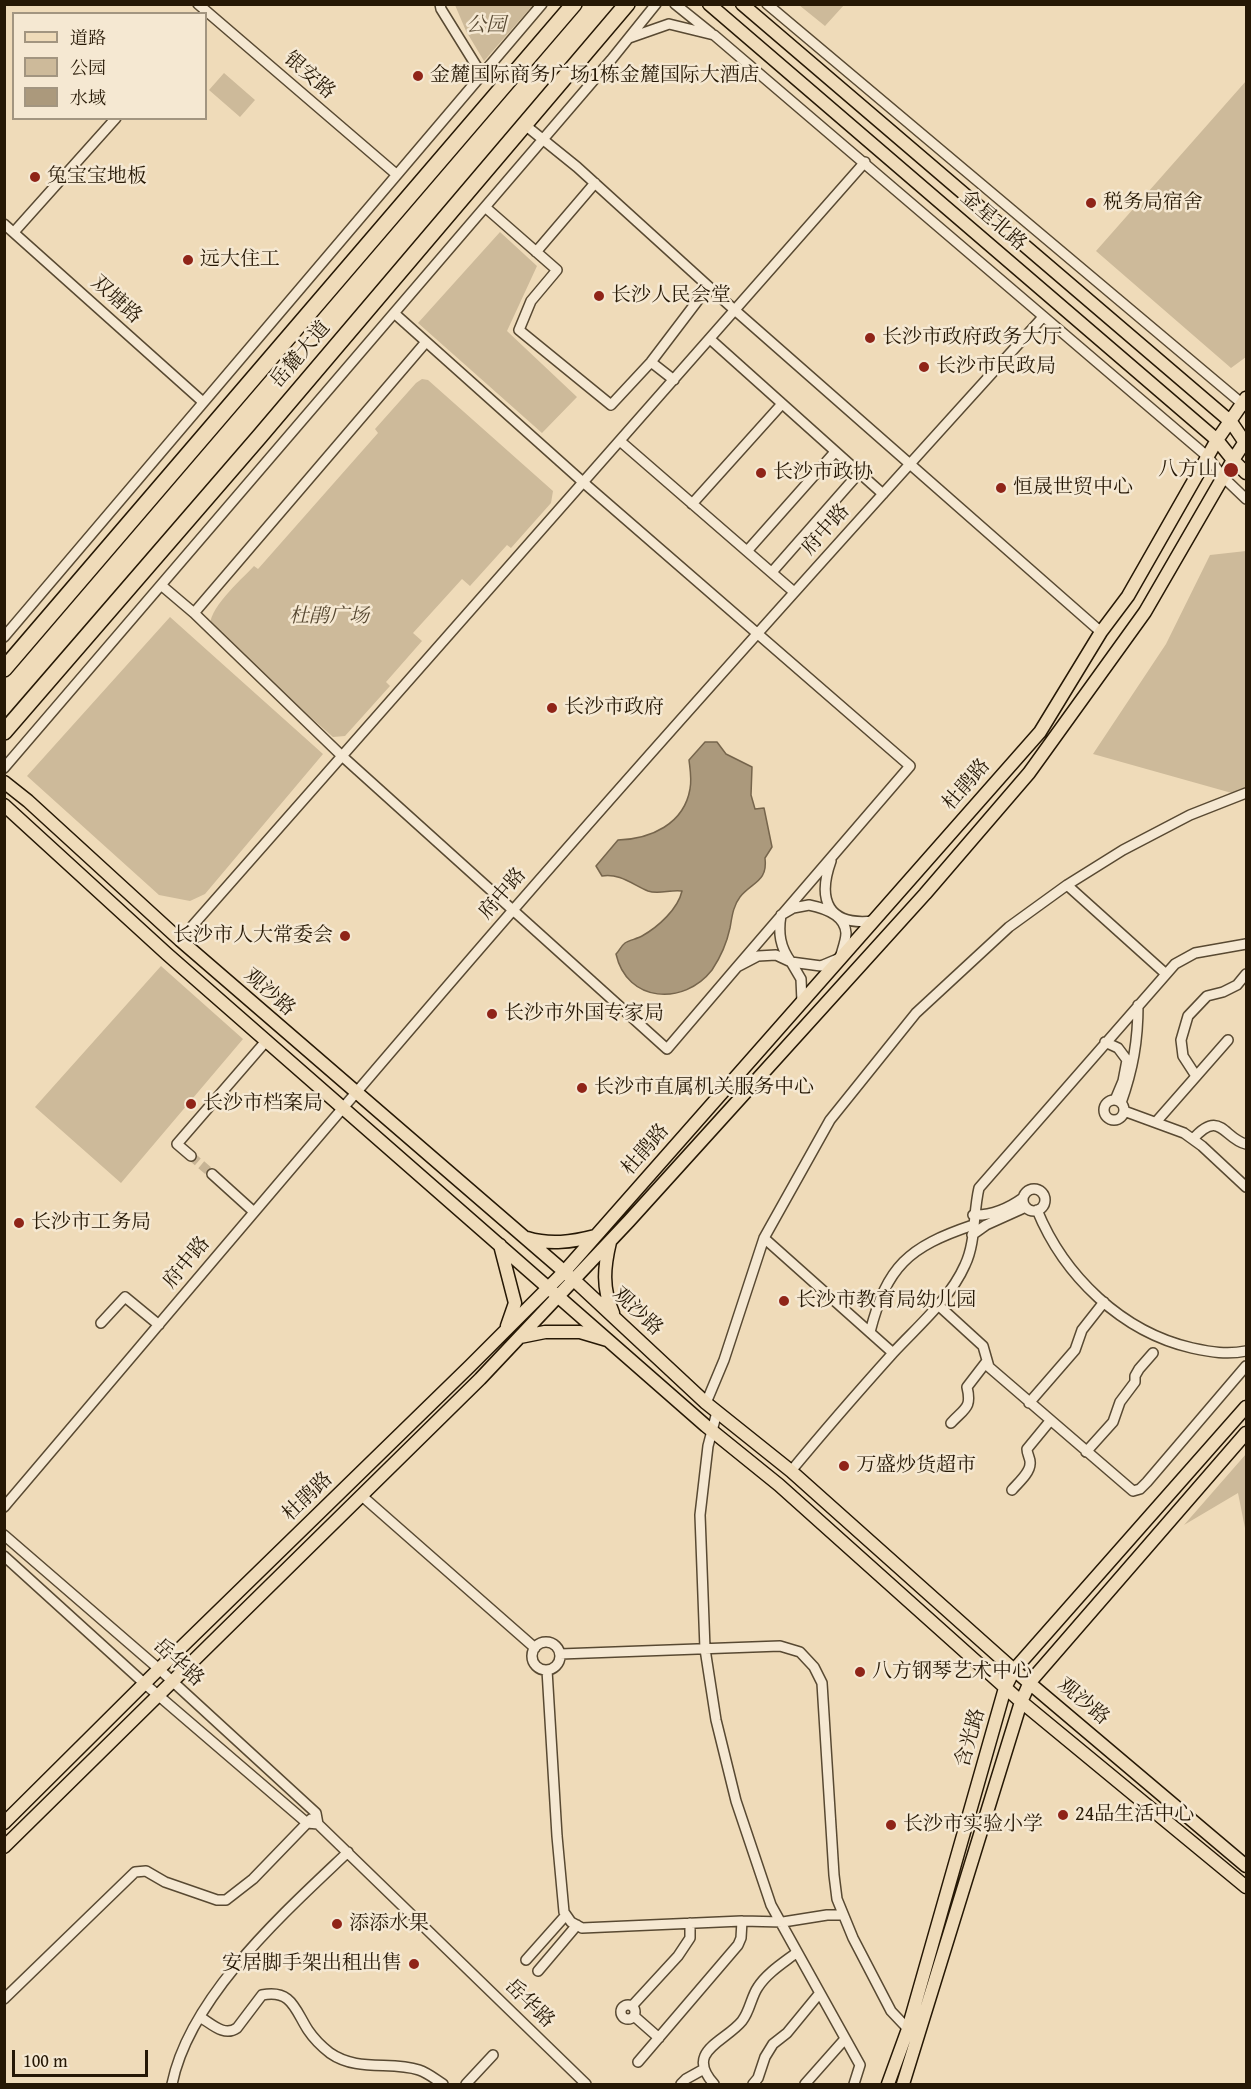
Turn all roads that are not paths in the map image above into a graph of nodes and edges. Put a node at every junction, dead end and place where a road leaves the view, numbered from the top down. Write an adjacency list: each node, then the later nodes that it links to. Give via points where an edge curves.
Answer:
1 (440, 4): 13 (street)
2 (542, 4): 13 (street)
3 (574, 4): 58 (highway, 岳麓大道)
4 (627, 4): 15 (highway, 岳麓大道)
5 (656, 4): 12 (street)
6 (675, 4): 11 (street)
7 (709, 4): 37 (main road, 金星北路)
8 (742, 4): 35 (main road, 金星北路)
9 (767, 4): 33 (street)
10 (207, 16): 18 (street, 银安路)
11 (714, 35): 12 (street, via 669,24); 17 (street)
12 (627, 39): 16 (street)
13 (482, 75): 18 (street)
14 (114, 120): 22 (street)
15 (525, 125): 16 (street); 59 (highway, 岳麓大道)
16 (543, 140): 19 (street); 20 (street)
17 (865, 162): 25 (street); 27 (street)
18 (396, 174): 32 (street)
19 (595, 183): 23 (street); 24 (street)
20 (485, 207): 23 (street); 26 (street)
21 (4, 224): 22 (street, 双塘路)
22 (14, 232): 32 (street, 双塘路)
23 (536, 252): 30 (street, via 557,270 531,301 519,330 611,405)
24 (708, 287): 25 (street); 30 (street)
25 (735, 311): 28 (street); 42 (street)
26 (394, 313): 29 (street); 52 (street)
27 (1043, 317): 40 (street); 42 (street, 府中路)
28 (710, 339): 31 (street); 34 (street)
29 (426, 342): 46 (street); 54 (street)
30 (651, 362): 31 (street)
31 (674, 380): 36 (street)
32 (203, 402): 57 (street)
33 (1245, 403): 35 (main road, 杜鹃路)
34 (782, 405): 39 (street); 49 (street)
35 (1231, 422): 37 (main road, 杜鹃路); 38 (main road, 金星北路)
36 (621, 441): 46 (street); 49 (street)
37 (1217, 441): 40 (main road, 杜鹃路); 41 (main road, 金星北路)
38 (1246, 442): 41 (main road, 杜鹃路)
39 (835, 452): 43 (street); 50 (street)
40 (1208, 457): 45 (street); 56 (main road, 杜鹃路, via 1128,596)
41 (1233, 460): 44 (main road, 金星北路); 45 (main road, 杜鹃路)
42 (910, 464): 47 (street, 府中路); 56 (street)
43 (859, 473): 47 (street); 51 (street)
44 (1246, 473)
45 (1223, 477): 48 (street); 100 (main road, 杜鹃路, via 1145,612 1029,772 925,894)
46 (584, 483): 55 (street); 60 (street)
47 (883, 494): 53 (street, 府中路)
48 (1246, 500)
49 (692, 504): 50 (street)
50 (748, 550): 51 (street)
51 (772, 572): 53 (street)
52 (161, 585): 54 (street); 61 (street)
53 (794, 592): 55 (street, 府中路)
54 (194, 613): 60 (street)
55 (757, 633): 65 (street, via 910,766); 67 (street, 府中路)
56 (1101, 633): 70 (main road, 杜鹃路, via 1040,732)
57 (4, 637)
58 (4, 669)
59 (4, 732)
60 (342, 756): 67 (street); 71 (street)
61 (4, 768)
62 (4, 782): 71 (main road, 观沙路)
63 (1246, 793): 66 (street, via 1190,815)
64 (4, 805): 80 (main road, 观沙路)
65 (834, 854): 68 (street); 69 (street, via 824,888 829,906)
66 (1067, 885): 76 (street); 99 (street, via 1009,927 916,1013 830,1120)
67 (513, 910): 75 (street, via 667,1048); 84 (street, 府中路)
68 (781, 915): 69 (street, via 810,905); 74 (street, via 779,938); 75 (street)
69 (840, 918): 70 (street, via 855,923); 73 (street, via 846,932)
70 (873, 921): 73 (main road, 杜鹃路)
71 (180, 940): 84 (main road, 观沙路)
72 (1246, 944): 76 (street, via 1195,953)
73 (840, 958): 74 (street, via 821,966); 78 (main road, 杜鹃路)
74 (791, 962): 75 (street, via 776,955 758,956); 78 (street, via 801,979)
75 (737, 967)
76 (1166, 974): 79 (street)
77 (1246, 974): 83 (street, via 1237,985 1208,996 1188,1016 1181,1040 1183,1056)
78 (802, 1002): 97 (main road, 杜鹃路)
79 (1138, 1005): 82 (street); 85 (street, via 1132,1073)
80 (267, 1040): 86 (main road, 观沙路); 90 (street, via 177,1144)
81 (1228, 1040): 83 (street)
82 (1105, 1042): 85 (street, via 1118,1048 1127,1060); 96 (street, via 979,1188)
83 (1196, 1076): 87 (street)
84 (355, 1093): 86 (street, 府中路); 98 (main road, 观沙路)
85 (1120, 1105): 87 (street)
86 (343, 1107): 95 (street, 府中路); 101 (main road, 观沙路)
87 (1156, 1122): 88 (street)
88 (1193, 1139): 89 (street, via 1201,1130 1213,1126 1223,1127); 92 (street)
89 (1246, 1144)
90 (191, 1156)
91 (212, 1174): 95 (street)
92 (1246, 1186)
93 (1025, 1202): 94 (street); 94 (street, via 1026,1192 1038,1189 1045,1199); 96 (street); 96 (street, via 986,1225)
94 (1037, 1210): 104 (street, via 1062,1257)
95 (254, 1212): 108 (street, 府中路)
96 (972, 1225): 105 (street, via 966,1264); 109 (street, via 941,1236 914,1252 894,1272 881,1293)
97 (596, 1236): 98 (main road, via 555,1243); 102 (main road, 杜鹃路)
98 (522, 1237): 102 (main road, 观沙路)
99 (764, 1238): 109 (street); 118 (street)
100 (610, 1241): 102 (main road, 杜鹃路); 106 (main road, via 604,1268 606,1297)
101 (499, 1244): 103 (main road, 观沙路); 110 (main road, via 515,1304)
102 (569, 1276): 103 (main road, 杜鹃路); 106 (main road, 观沙路)
103 (554, 1292): 110 (main road, 杜鹃路); 111 (main road, 杜鹃路); 112 (main road, 观沙路)
104 (1104, 1302): 113 (street, via 1135,1325 1171,1343 1217,1354); 119 (street, via 1082,1330 1075,1350)
105 (937, 1304): 114 (street); 116 (street, via 983,1346)
106 (615, 1318): 118 (main road, 观沙路)
107 (102, 1323): 108 (street, via 125,1297)
108 (159, 1324): 130 (street, 府中路)
109 (870, 1332): 114 (street)
110 (503, 1334): 136 (main road, 杜鹃路)
111 (520, 1337): 112 (main road, via 580,1332); 129 (main road, 杜鹃路)
112 (610, 1341): 124 (main road, 观沙路)
113 (1246, 1351)
114 (893, 1353): 127 (street)
115 (1153, 1353): 126 (street, via 1139,1369 1113,1422)
116 (987, 1361): 119 (street, via 988,1367); 123 (street, via 967,1387 969,1404)
117 (1246, 1366): 126 (street, via 1140,1489 1128,1488)
118 (706, 1403): 121 (main road, 观沙路)
119 (1029, 1403): 122 (street)
120 (1246, 1407): 138 (main road, 含光路)
121 (717, 1412): 124 (street); 127 (main road, 观沙路)
122 (1050, 1421): 126 (street); 128 (street, via 1027,1449 1030,1467)
123 (951, 1423)
124 (712, 1431): 134 (street, via 700,1515); 142 (main road, 观沙路, via 779,1485)
125 (1246, 1433): 140 (main road, 含光路)
126 (1086, 1452)
127 (791, 1471): 138 (main road, 观沙路)
128 (1012, 1490)
129 (363, 1496): 133 (street); 139 (main road, 杜鹃路)
130 (4, 1507)
131 (4, 1535): 136 (street, 岳华路)
132 (4, 1556): 141 (street, 岳华路)
133 (535, 1648): 135 (street, via 549,1642); 137 (street, via 532,1658 536,1666)
134 (705, 1649): 135 (street); 154 (street, via 780,1646 800,1652 814,1667 822,1683 834,1875); 156 (street, via 716,1720 736,1801)
135 (561, 1654): 137 (street, via 559,1663)
136 (159, 1669): 139 (street, 岳华路); 141 (main road, 杜鹃路)
137 (548, 1670): 153 (street, via 557,1836)
138 (1014, 1670): 140 (main road, 观沙路); 142 (main road, 含光路)
139 (173, 1682): 143 (main road, 杜鹃路); 145 (street, 岳华路)
140 (1030, 1682): 144 (main road, 含光路); 151 (main road, 观沙路)
141 (145, 1684): 143 (street, 岳华路); 146 (main road, 杜鹃路)
142 (1005, 1688): 144 (main road, 观沙路); 165 (main road, 含光路)
143 (159, 1696): 147 (street, 岳华路); 149 (main road, 杜鹃路)
144 (1021, 1702): 152 (main road, 观沙路); 181 (main road, 含光路)
145 (316, 1813): 147 (street); 148 (street)
146 (4, 1823)
147 (307, 1823): 148 (street); 163 (street, via 253,1879 226,1900 165,1882 146,1871 135,1872)
148 (318, 1824): 150 (street, 岳华路)
149 (4, 1847)
150 (348, 1852): 164 (street, via 276,1921 212,1997); 174 (street, 岳华路)
151 (1246, 1866)
152 (1246, 1887)
153 (566, 1915): 158 (street); 160 (street)
154 (843, 1915): 156 (street); 165 (street, via 891,2011)
155 (742, 1920): 156 (street); 157 (street); 166 (street, via 738,1945)
156 (779, 1922): 159 (street)
157 (690, 1923): 158 (street, via 582,1928); 166 (street, via 690,1938 633,2011)
158 (577, 1925): 161 (street)
159 (796, 1953): 162 (street); 170 (street, via 758,1987 745,2018 708,2051)
160 (526, 1960)
161 (538, 1971)
162 (819, 1994): 167 (street); 177 (street, via 787,2033 772,2044)
163 (4, 1999)
164 (200, 2017): 171 (street); 172 (street, via 226,2032 232,2031 262,1995 279,1995 293,2003 307,2029 332,2054 348,2062 418,2069)
165 (908, 2029): 180 (main road, 含光路)
166 (659, 2038): 169 (street)
167 (844, 2040): 178 (street); 179 (street, via 860,2065)
168 (493, 2055): 173 (street)
169 (638, 2062)
170 (704, 2069): 175 (street); 176 (street)
171 (172, 2085)
172 (443, 2085)
173 (466, 2085)
174 (586, 2085)
175 (681, 2085)
176 (714, 2085)
177 (753, 2085)
178 (805, 2085)
179 (854, 2085)
180 (888, 2085)
181 (903, 2085)

